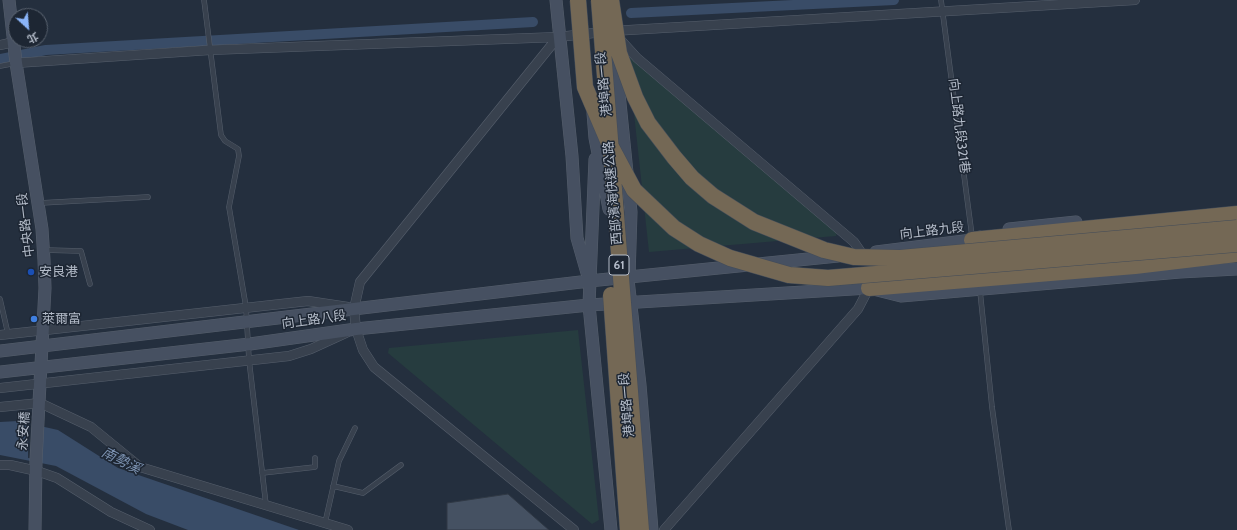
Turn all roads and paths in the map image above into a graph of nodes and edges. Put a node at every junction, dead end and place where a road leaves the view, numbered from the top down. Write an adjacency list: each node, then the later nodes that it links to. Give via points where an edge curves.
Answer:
1 (204, 0): 15 (lane)
2 (556, 0): 13 (main road, 港埠路一段)
3 (578, 0): 26 (highway, bridge, via 585,87 609,144 634,190 674,228 699,244 730,258 789,275 828,278)
4 (583, 0): 12 (main road, 港埠路一段)
5 (589, 0): 71 (highway, 西部濱海快速公路 / 61, bridge)
6 (599, 0): 72 (highway, 西部濱海快速公路 / 61, bridge)
7 (611, 0): 11 (main road, 港埠路一段); 23 (highway, bridge, via 619,53 635,97 648,123 674,157 692,178 713,196 754,222 824,250 854,257 900,258)
8 (941, 0): 10 (lane, 向上路九段321巷)
9 (1135, 0): 10 (street)
10 (942, 11): 11 (street); 25 (lane, 向上路九段321巷)
11 (612, 31): 12 (street); 28 (street, via 637,58 854,242); 33 (main road, 港埠路一段, via 631,212)
12 (586, 34): 13 (street); 18 (main road, 港埠路一段)
13 (558, 37): 15 (street); 34 (main road, 港埠路一段, via 572,156 577,238); 42 (street, via 360,282)
14 (14, 48): 16 (main road, 中央路一段)
15 (209, 48): 16 (street); 41 (lane, via 221,135 225,141 238,149 239,156 229,207)
16 (16, 62): 17 (lane); 20 (main road, 中央路一段)
17 (0, 66)
18 (595, 138): 33 (main road, 港埠路一段, via 610,211); 34 (main road, 港埠路一段)
19 (148, 197): 20 (lane)
20 (38, 203): 27 (main road, 中央路一段)
21 (1237, 208): 25 (main road, 向上路九段, via 1034,225 993,232)
22 (1237, 214): 25 (highway)
23 (1237, 228)
24 (1237, 237): 30 (main road)
25 (972, 240): 28 (main road, 向上路九段); 30 (main road); 31 (lane, 向上路九段321巷)
26 (1237, 244)
27 (44, 250): 35 (lane, via 81,251); 45 (main road, 中央路一段)
28 (863, 253): 33 (main road, 向上路九段); 37 (street, via 872,272)
29 (1237, 254): 36 (highway)
30 (1040, 255): 31 (main road)
31 (974, 259): 36 (lane, 向上路九段321巷); 37 (main road, via 898,274)
32 (1237, 269): 36 (main road)
33 (629, 278): 34 (main road, 向上路八段); 39 (main road, 港埠路一段)
34 (589, 282): 40 (main road, 港埠路一段); 42 (main road, 向上路八段)
35 (90, 284)
36 (978, 284): 37 (highway); 75 (lane, 向上路九段321巷)
37 (869, 288): 39 (main road); 74 (street, via 858,309)
38 (0, 299): 46 (lane)
39 (632, 302): 40 (main road, 向上路八段); 73 (main road, 港埠路一段)
40 (589, 305): 44 (main road, 向上路八段); 70 (main road, 港埠路一段)
41 (246, 307): 42 (street, via 308,301); 43 (lane); 45 (street)
42 (354, 309): 43 (main road, 向上路八段); 44 (street)
43 (248, 322): 47 (lane); 48 (main road, 向上路八段)
44 (356, 329): 47 (main road, 向上路八段); 50 (street, via 289,356); 69 (street, via 363,350 374,367)
45 (43, 330): 46 (street); 48 (main road, 中央路一段)
46 (4, 335)
47 (250, 344): 50 (lane); 51 (main road, 向上路八段)
48 (42, 346): 49 (main road, 向上路八段); 51 (main road, 中央路一段)
49 (0, 351)
50 (250, 360): 53 (street); 62 (lane)
51 (41, 368): 52 (main road, 向上路八段); 53 (main road, 中央路一段)
52 (0, 372)
53 (40, 383): 54 (street); 55 (main road, 中央路一段)
54 (0, 388)
55 (40, 403): 56 (street); 60 (main road, 永安橋); 64 (street, via 91,427 140,467)
56 (0, 407)
57 (354, 428): 63 (lane, via 339,461)
58 (315, 458): 62 (lane, via 315,467)
59 (0, 465): 60 (street)
60 (37, 465): 66 (main road); 67 (street, via 111,512)
61 (401, 465): 63 (lane, via 363,492)
62 (262, 473): 64 (lane)
63 (333, 486): 65 (lane)
64 (266, 505): 65 (street)
65 (325, 523): 68 (street)
66 (35, 530)
67 (150, 530)
68 (348, 530)
69 (574, 530)
70 (611, 530)
71 (628, 530)
72 (641, 530)
73 (652, 530)
74 (664, 530)
75 (1009, 530)

